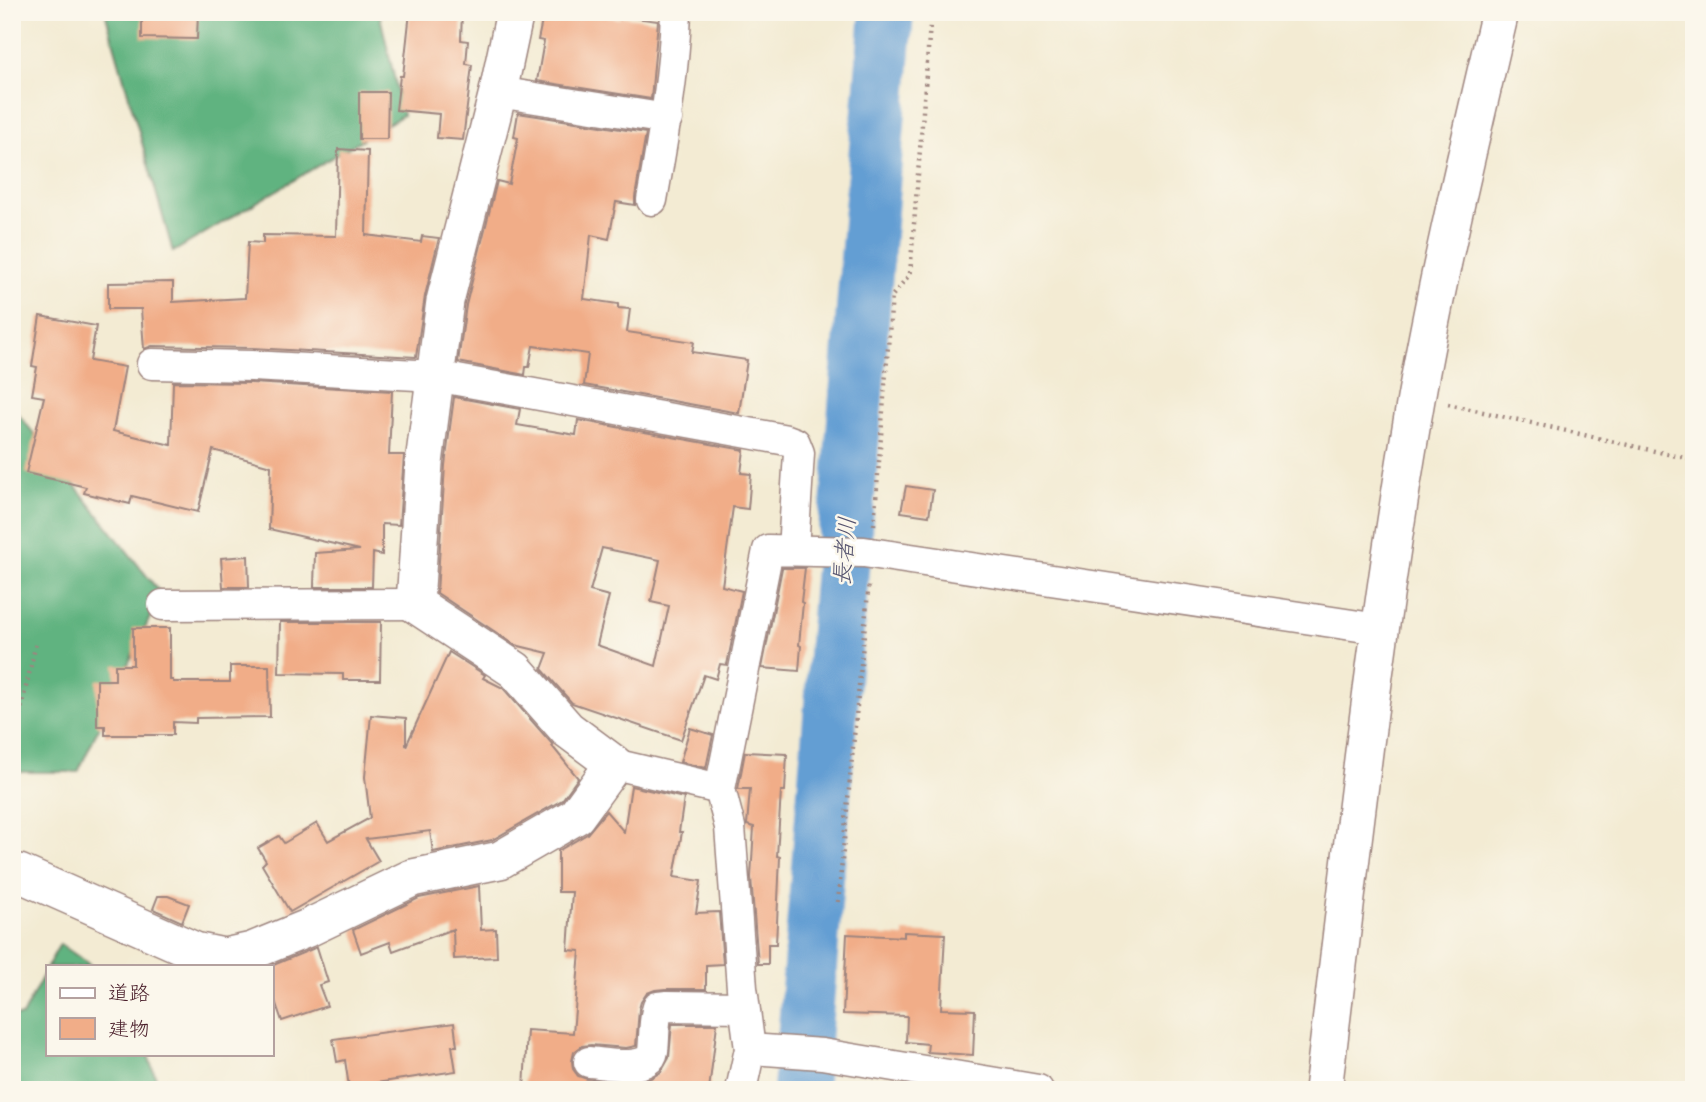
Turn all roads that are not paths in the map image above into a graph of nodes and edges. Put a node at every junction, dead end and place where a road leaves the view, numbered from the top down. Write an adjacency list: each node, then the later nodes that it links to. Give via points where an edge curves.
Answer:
1 (515, 12): 4 (street)
2 (676, 12): 5 (street)
3 (1500, 12): 12 (street, via 1416,397)
4 (498, 92): 5 (street); 8 (street, via 445,301)
5 (667, 119): 6 (street)
6 (652, 200)
7 (152, 364): 8 (street)
8 (435, 376): 9 (street, via 795,443); 10 (street)
9 (803, 550): 12 (street, via 868,553); 14 (street, via 768,550)
10 (415, 604): 11 (street); 13 (street, via 515,670 567,729)
11 (163, 605)
12 (1379, 629): 21 (street)
13 (614, 764): 14 (street); 15 (street, via 576,816 500,860 412,877 308,928 252,951 223,957 195,951)
14 (720, 789): 16 (street, via 730,827)
15 (16, 873)
16 (744, 1007): 17 (street); 18 (street, via 658,1007 653,1055 646,1062)
17 (764, 1050): 19 (street); 20 (street, via 822,1054)
18 (589, 1062)
19 (741, 1090)
20 (1038, 1090)
21 (1323, 1090)

